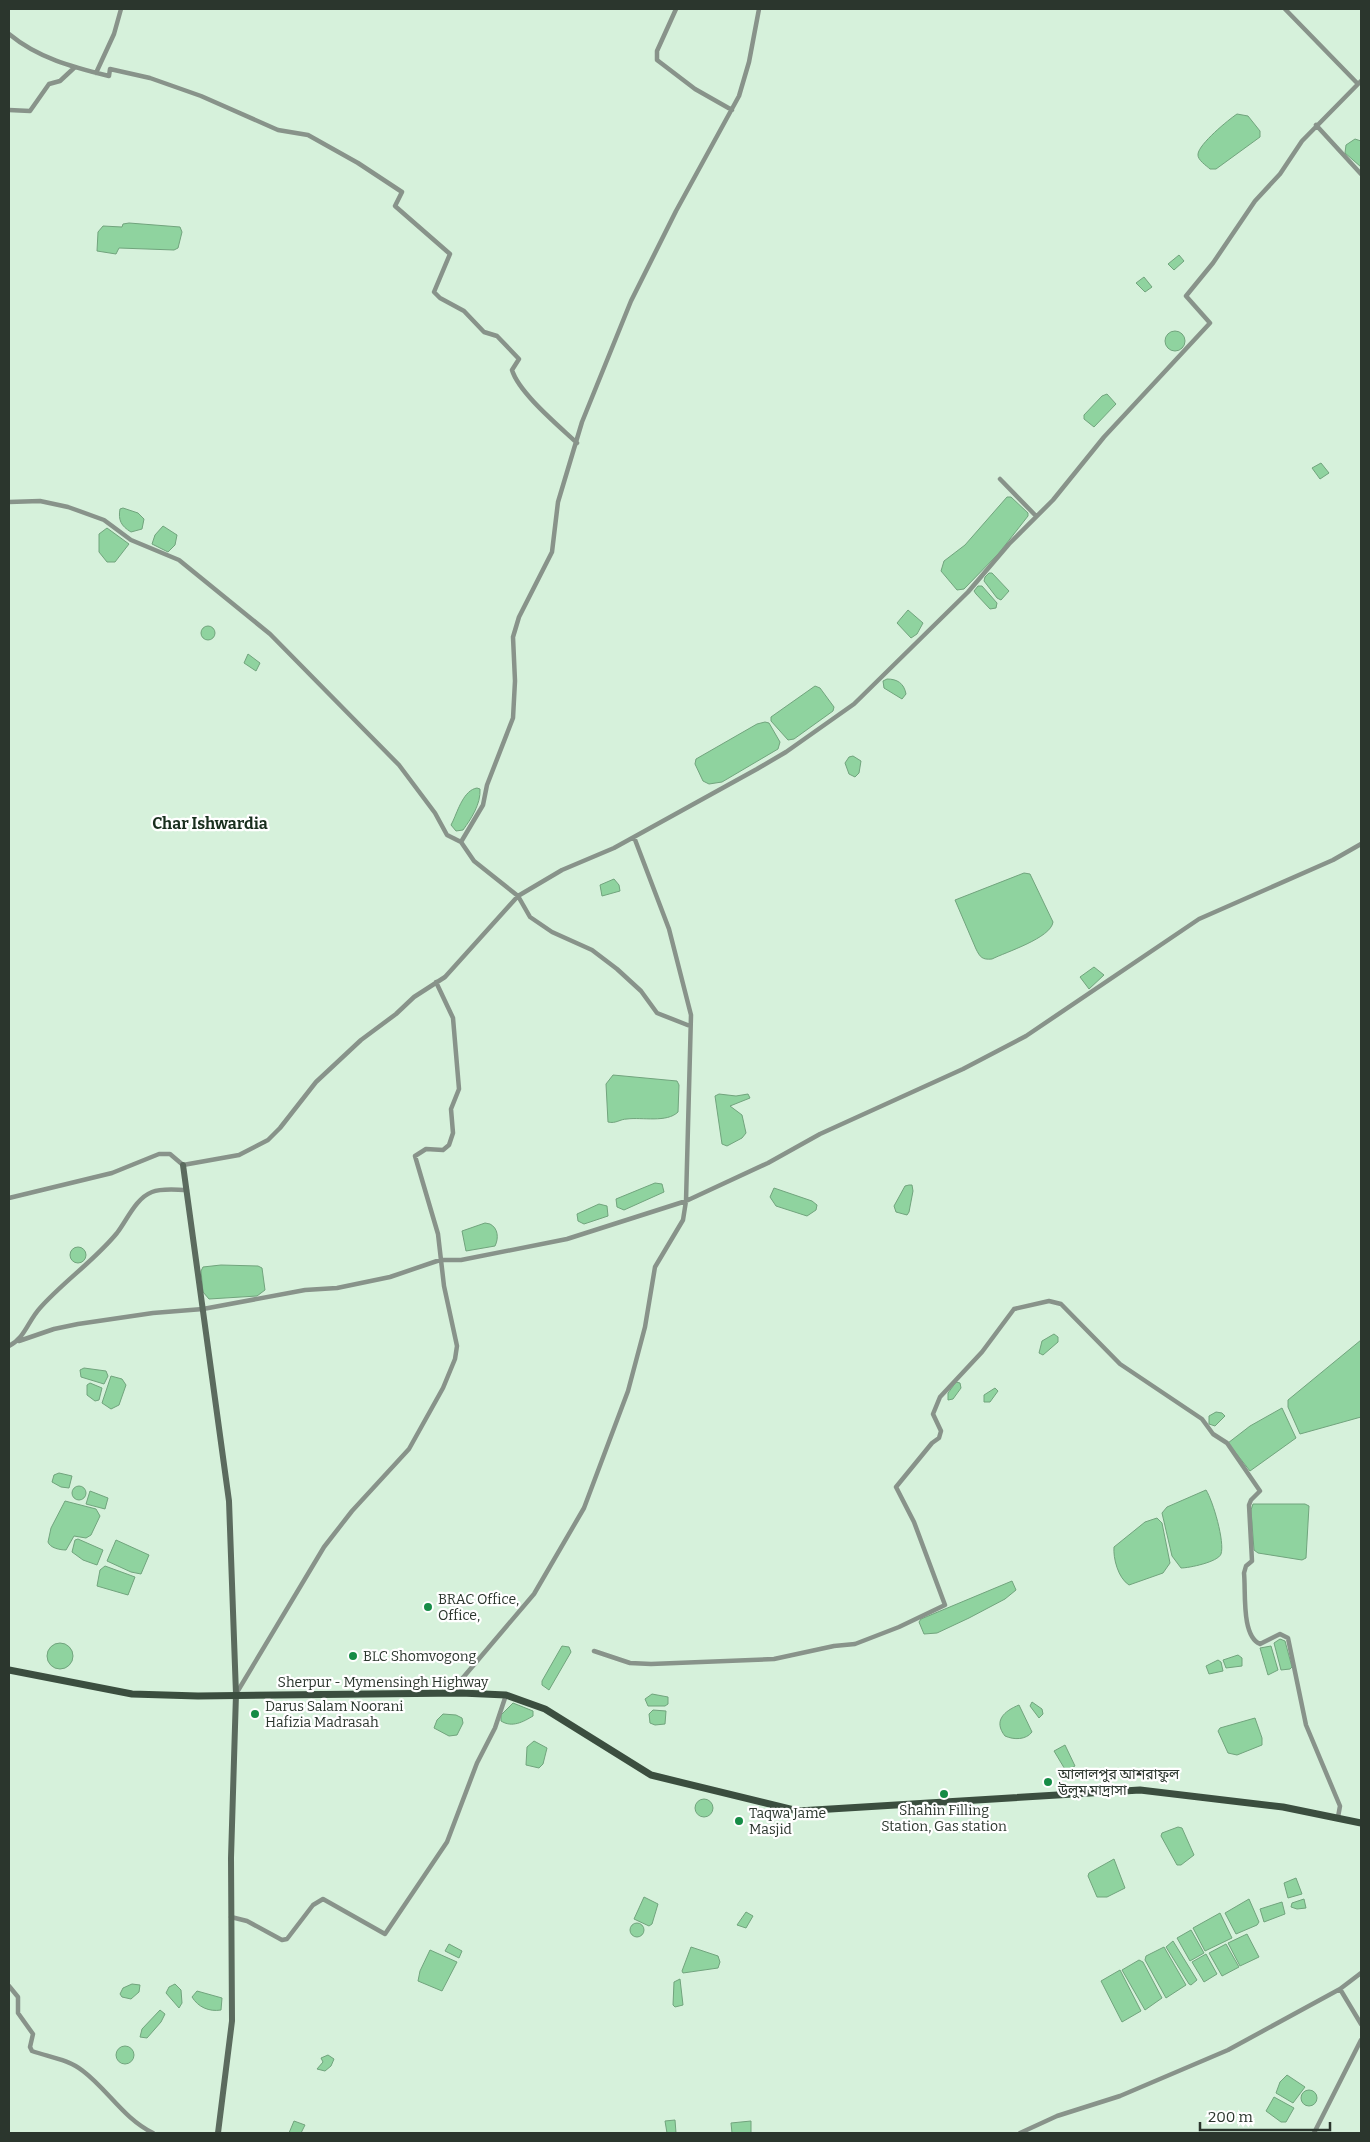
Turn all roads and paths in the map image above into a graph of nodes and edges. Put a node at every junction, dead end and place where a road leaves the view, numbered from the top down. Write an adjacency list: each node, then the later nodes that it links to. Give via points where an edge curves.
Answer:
1 (121, 9): 7 (street, via 114,34)
2 (676, 9): 10 (street, via 657,51 657,60 695,89)
3 (759, 9): 10 (street, via 749,62)
4 (1285, 9): 8 (street)
5 (9, 34): 6 (street, via 22,45)
6 (74, 68): 7 (street); 9 (street, via 60,81 49,84 30,111)
7 (96, 73): 13 (street, via 108,76 110,69 150,78 201,96 278,130 308,135 402,192 395,206 450,254 434,292 464,311 484,332 497,336 519,359 512,370 515,378)
8 (1360, 82): 11 (street)
9 (9, 110)
10 (732, 110): 13 (street, via 631,301 582,422)
11 (1316, 125): 12 (street); 16 (street, via 1186,296 1210,323 1104,436 1053,500)
12 (1361, 174)
13 (577, 443): 18 (street, via 558,502 552,552 518,617 513,637 513,718 487,785 483,805)
14 (1000, 479): 16 (street)
15 (9, 502): 18 (street, via 40,501 68,507 104,520 131,540 179,560 270,634 399,766 435,813 447,835)
16 (1036, 516): 17 (street, via 968,592 854,704 786,752)
17 (634, 837): 20 (street, via 562,870); 22 (street, via 669,929 691,1015)
18 (461, 842): 20 (street, via 474,861)
19 (1361, 844): 26 (street, via 1333,860 1199,920 1026,1036 963,1070 820,1134 768,1163)
20 (518, 896): 21 (street); 22 (street, via 530,917 552,932 592,950 628,978 657,1013)
21 (436, 982): 23 (street, via 361,1040 316,1082 268,1140 239,1155); 27 (street, via 453,1018 459,1089 451,1109 453,1133 450,1145 443,1150 426,1150 415,1156 438,1234)
22 (690, 1026): 26 (street)
23 (183, 1165): 24 (street); 25 (street, via 170,1154 159,1154 112,1174)
24 (187, 1190): 28 (street); 29 (street, via 152,1192 143,1198 116,1234 38,1310)
25 (9, 1198)
26 (686, 1201): 27 (street, via 568,1239 461,1260); 33 (street, via 683,1220 656,1267 628,1391 584,1508 534,1594 462,1680)
27 (440, 1260): 28 (street, via 403,1273 346,1286 305,1290); 34 (street, via 457,1346 444,1388 398,1464 352,1511 324,1547)
28 (203, 1309): 29 (street, via 78,1324); 34 (street, via 229,1501)
29 (19, 1341): 30 (street)
30 (9, 1346)
31 (594, 1651): 36 (street, via 630,1663 651,1664 774,1659 855,1644 945,1605 914,1522 896,1487 939,1438 941,1431 933,1414 938,1401 982,1352 1014,1309 1048,1301 1061,1304 1120,1364 1202,1419 1226,1444 1260,1491 1249,1505 1252,1561 1244,1572 1247,1626 1251,1638 1260,1644 1280,1634 1288,1638 1301,1710 1340,1806)
32 (9, 1670): 34 (main road, Sherpur - Mymensingh Highway, via 132,1694)
33 (461, 1693): 34 (main road, Sherpur - Mymensingh Highway); 35 (main road, Sherpur - Mymensingh Highway)
34 (236, 1694): 38 (street)
35 (506, 1695): 36 (main road, Sherpur - Mymensingh Highway, via 540,1706 651,1775 798,1811 1140,1790); 38 (street, via 447,1842 386,1934 323,1899 313,1905 287,1939 282,1940 247,1921)
36 (1338, 1817): 37 (main road, Sherpur - Mymensingh Highway)
37 (1361, 1823)
38 (231, 1917): 45 (street, via 232,2021)
39 (1361, 1973): 41 (street)
40 (9, 1986): 44 (street, via 18,1997 18,2013 33,2034 32,2050 83,2070 130,2117)
41 (1340, 1989): 42 (street); 46 (street, via 1228,2050 1120,2096 1056,2116)
42 (1361, 2024)
43 (1361, 2040): 47 (street)
44 (153, 2133)
45 (218, 2133)
46 (1020, 2133)
47 (1314, 2133)

